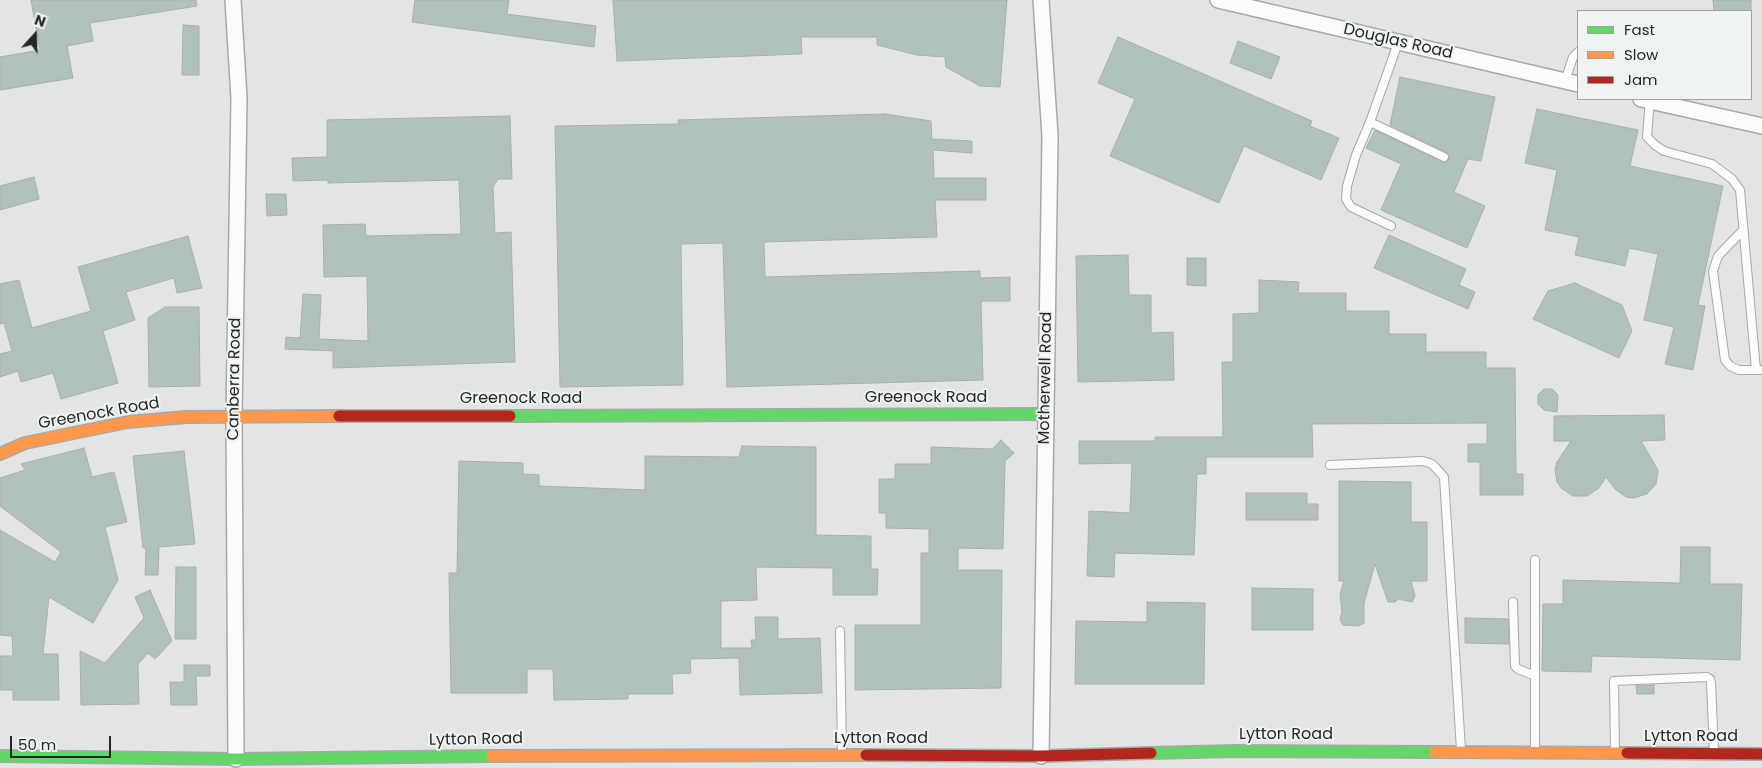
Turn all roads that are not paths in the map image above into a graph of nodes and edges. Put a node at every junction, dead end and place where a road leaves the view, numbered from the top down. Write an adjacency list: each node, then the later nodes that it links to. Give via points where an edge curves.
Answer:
1 (233, 0): 16 (street, Canberra Road, via 239,98)
2 (1041, 0): 15 (street, Motherwell Road, via 1050,136)
3 (1228, 1): 4 (street, Douglas Road)
4 (1398, 42): 6 (street, Douglas Road); 9 (lane)
5 (1577, 53): 6 (lane, via 1573,57)
6 (1572, 82)
7 (1647, 100): 13 (lane, via 1648,137 1664,151 1712,164 1732,179 1740,190)
8 (1651, 100): 10 (street)
9 (1370, 122): 11 (lane); 12 (lane, via 1356,155 1346,199 1351,206)
10 (1762, 126)
11 (1444, 157)
12 (1391, 226)
13 (1743, 230): 14 (lane); 14 (lane, via 1718,256 1713,271 1725,360 1738,370)
14 (1759, 370)
15 (1046, 414): 16 (main road, Greenock Road); 30 (street, Motherwell Road)
16 (234, 416): 17 (main road, Greenock Road, via 128,422 25,443); 31 (street, Canberra Road)
17 (0, 454)
18 (1330, 465): 23 (lane, via 1423,462 1432,464 1444,477)
19 (1535, 560): 22 (lane)
20 (1513, 602): 22 (lane, via 1515,666)
21 (840, 630): 28 (lane)
22 (1535, 676): 24 (lane)
23 (1461, 752): 24 (main road, Lytton Road); 30 (main road, Lytton Road)
24 (1535, 753): 25 (main road, Lytton Road)
25 (1616, 753): 26 (main road, Lytton Road); 26 (lane, via 1614,681 1707,677 1711,683)
26 (1714, 754): 27 (main road, Lytton Road)
27 (1762, 754)
28 (842, 755): 30 (main road, Lytton Road); 31 (main road, Lytton Road)
29 (0, 756): 31 (main road, Lytton Road)
30 (1041, 756)
31 (236, 759)

